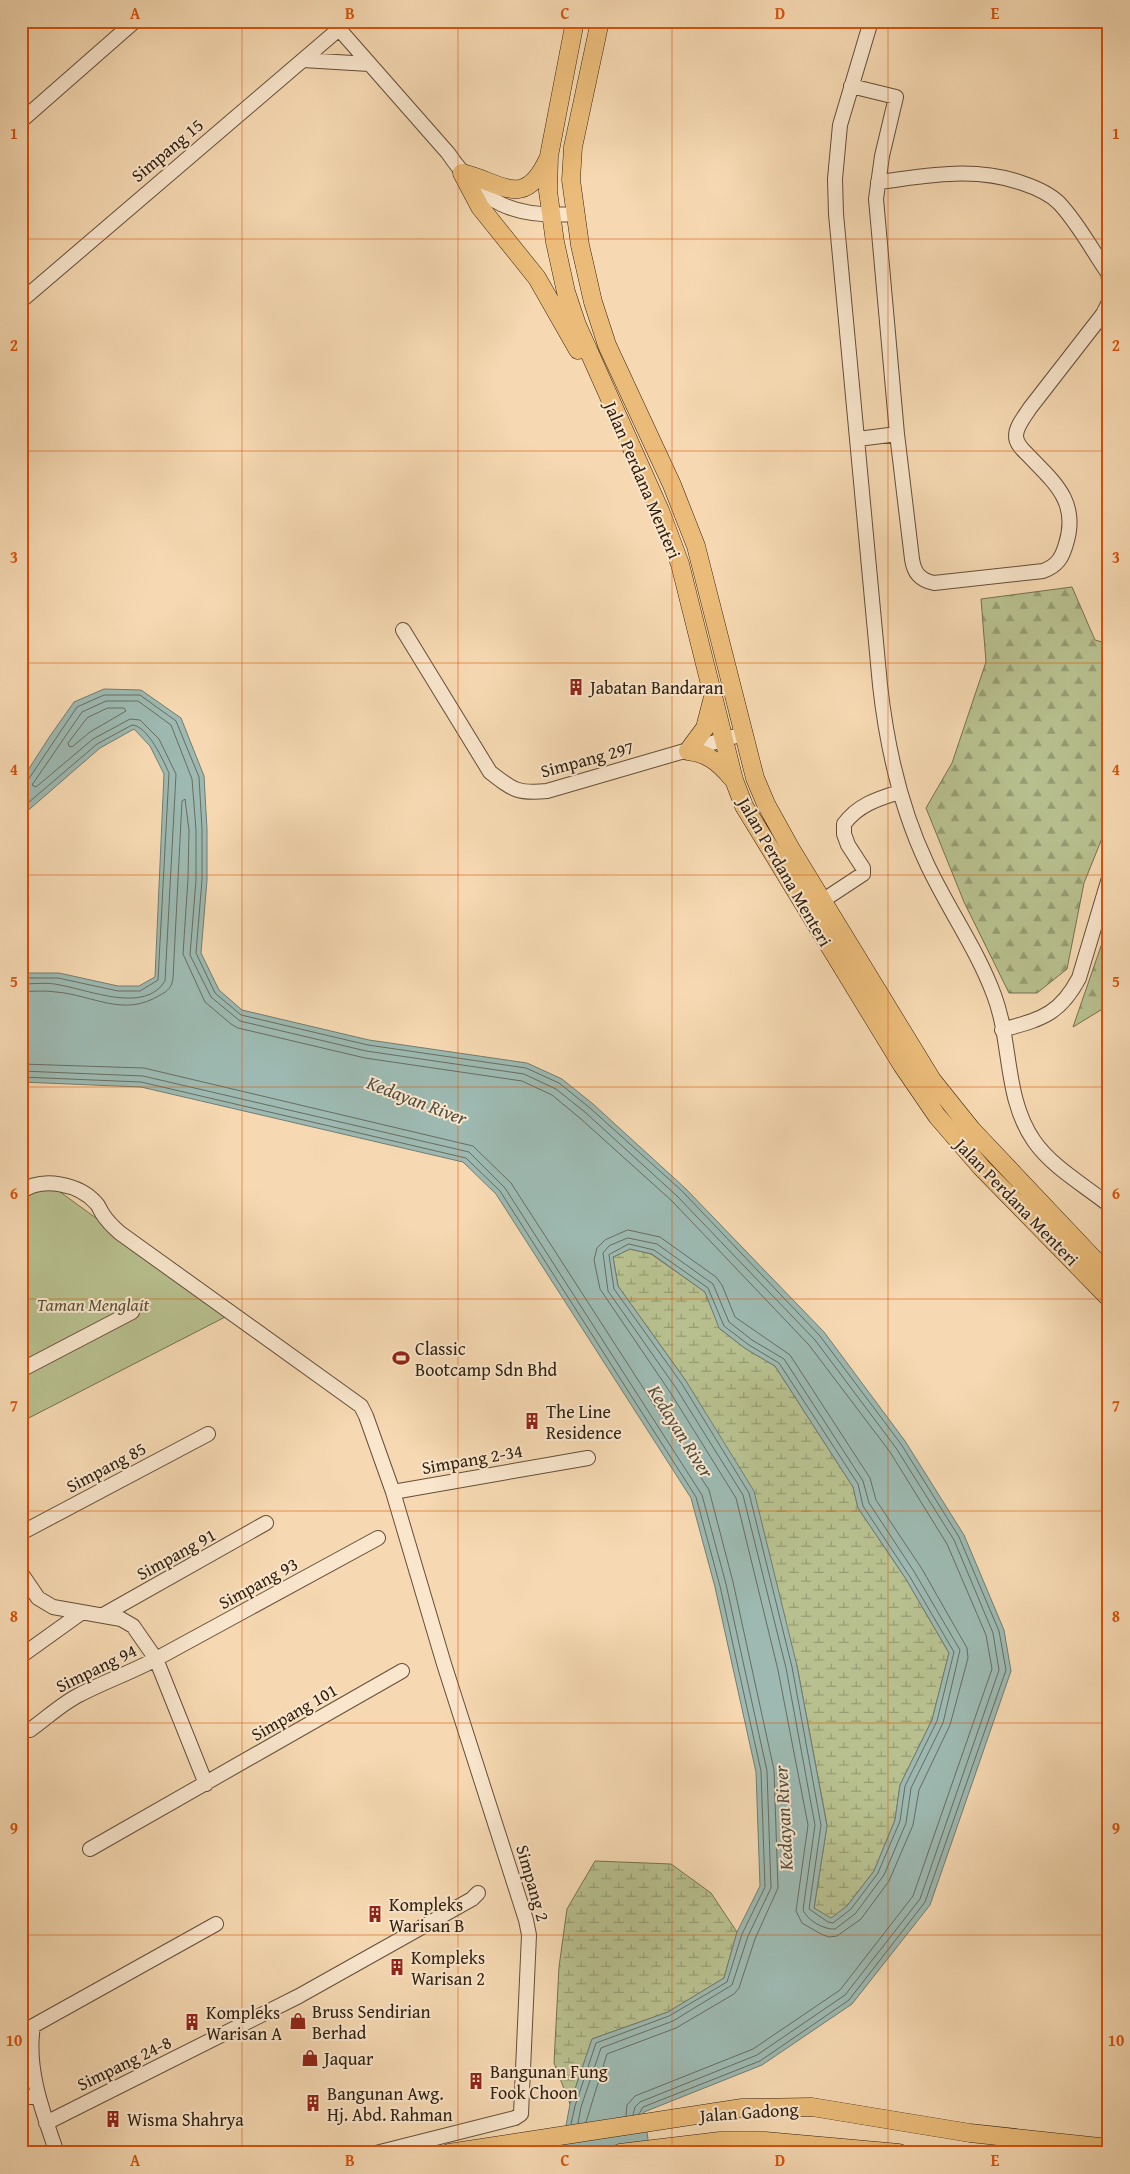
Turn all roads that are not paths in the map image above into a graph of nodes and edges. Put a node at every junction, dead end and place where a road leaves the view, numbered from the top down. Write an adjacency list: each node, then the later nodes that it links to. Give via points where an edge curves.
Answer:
1 (135, 21): 9 (street)
2 (575, 21): 10 (main road, Jalan Perdana Menteri)
3 (600, 21): 13 (main road, Jalan Perdana Menteri, via 573,147)
4 (871, 21): 8 (street)
5 (335, 25): 6 (street, Simpang 15); 7 (street)
6 (302, 60): 7 (street); 16 (street, Simpang 15)
7 (369, 64): 11 (street)
8 (851, 86): 12 (street, via 896,97); 20 (street, via 840,125 835,179)
9 (21, 121)
10 (550, 156): 11 (main road, via 533,183 516,189 508,190); 14 (main road, Jalan Perdana Menteri, via 548,191)
11 (462, 172): 14 (street, via 492,200 516,211); 18 (main road, via 480,207 536,278)
12 (878, 182): 15 (street, via 982,173 1034,187 1058,202); 19 (street, via 876,199)
13 (574, 214): 14 (street); 23 (main road, Jalan Perdana Menteri, via 592,302 607,345 672,485 696,546)
14 (551, 215): 18 (main road, Jalan Perdana Menteri, via 566,292)
15 (1109, 279)
16 (21, 301)
17 (1109, 302): 19 (street, via 1030,408 1016,436 1019,446 1059,490 1071,514 1071,527 1064,549 1054,567 944,582 924,581 913,566)
18 (609, 399): 22 (main road, Jalan Perdana Menteri, via 649,485 674,549 686,585)
19 (898, 434): 20 (street)
20 (858, 439): 27 (street, via 885,729)
21 (403, 630): 25 (street, Simpang 297, via 490,772 524,793 547,791)
22 (713, 699): 24 (main road, Jalan Perdana Menteri); 25 (main road, via 705,728)
23 (743, 734): 24 (street, Simpang 297); 29 (main road, Jalan Perdana Menteri, via 766,804)
24 (723, 740): 25 (street, Simpang 297); 26 (main road, Jalan Perdana Menteri)
25 (688, 751): 26 (main road, via 710,757)
26 (734, 780): 34 (main road, Jalan Perdana Menteri, via 754,827 937,1116 981,1167)
27 (899, 792): 29 (street, via 860,808 844,824 844,834 863,868 863,874); 30 (street, via 926,863 984,971 995,998)
28 (1109, 878): 30 (street, via 1079,978 1072,991 1048,1015)
29 (822, 901): 33 (main road, Jalan Perdana Menteri, via 932,1080 972,1130)
30 (1002, 1030): 32 (street, via 1018,1104 1035,1141 1058,1165)
31 (21, 1192): 39 (street, Simpang 2, via 42,1183 76,1190 97,1204 120,1233 361,1406)
32 (1109, 1205)
33 (1109, 1275)
34 (1109, 1298)
35 (132, 1312): 36 (street)
36 (21, 1370)
37 (208, 1434): 41 (street, Simpang 85)
38 (588, 1458): 39 (street, Simpang 2-34)
39 (393, 1492): 61 (street, Simpang 2, via 529,1935 521,2114)
40 (266, 1523): 45 (street, Simpang 91)
41 (21, 1533)
42 (378, 1538): 47 (street, Simpang 93)
43 (21, 1573): 44 (street, via 38,1598 53,1607)
44 (82, 1613): 45 (street); 46 (street)
45 (103, 1615): 47 (street, via 133,1626)
46 (21, 1656)
47 (156, 1659): 49 (street, Simpang 94, via 81,1694); 50 (street)
48 (402, 1672): 50 (street, Simpang 101)
49 (30, 1730)
50 (206, 1784): 51 (street, Simpang 101)
51 (90, 1849)
52 (478, 1892): 56 (street, Simpang 24-8, via 472,1899 299,1996)
53 (216, 1924): 54 (street, via 33,2026 31,2037)
54 (37, 2095): 55 (street); 56 (street)
55 (21, 2099)
56 (46, 2123): 60 (street)
57 (1018, 2146): 58 (main road, Jalan Gadong); 62 (main road, Jalan Gadong, via 970,2133 812,2107 742,2108)
58 (1109, 2148)
59 (854, 2151): 63 (main road, Jalan Gadong, via 765,2141 720,2141); 64 (main road, Jalan Gadong)
60 (57, 2153)
61 (376, 2153)
62 (449, 2153)
63 (620, 2153)
64 (898, 2153)

